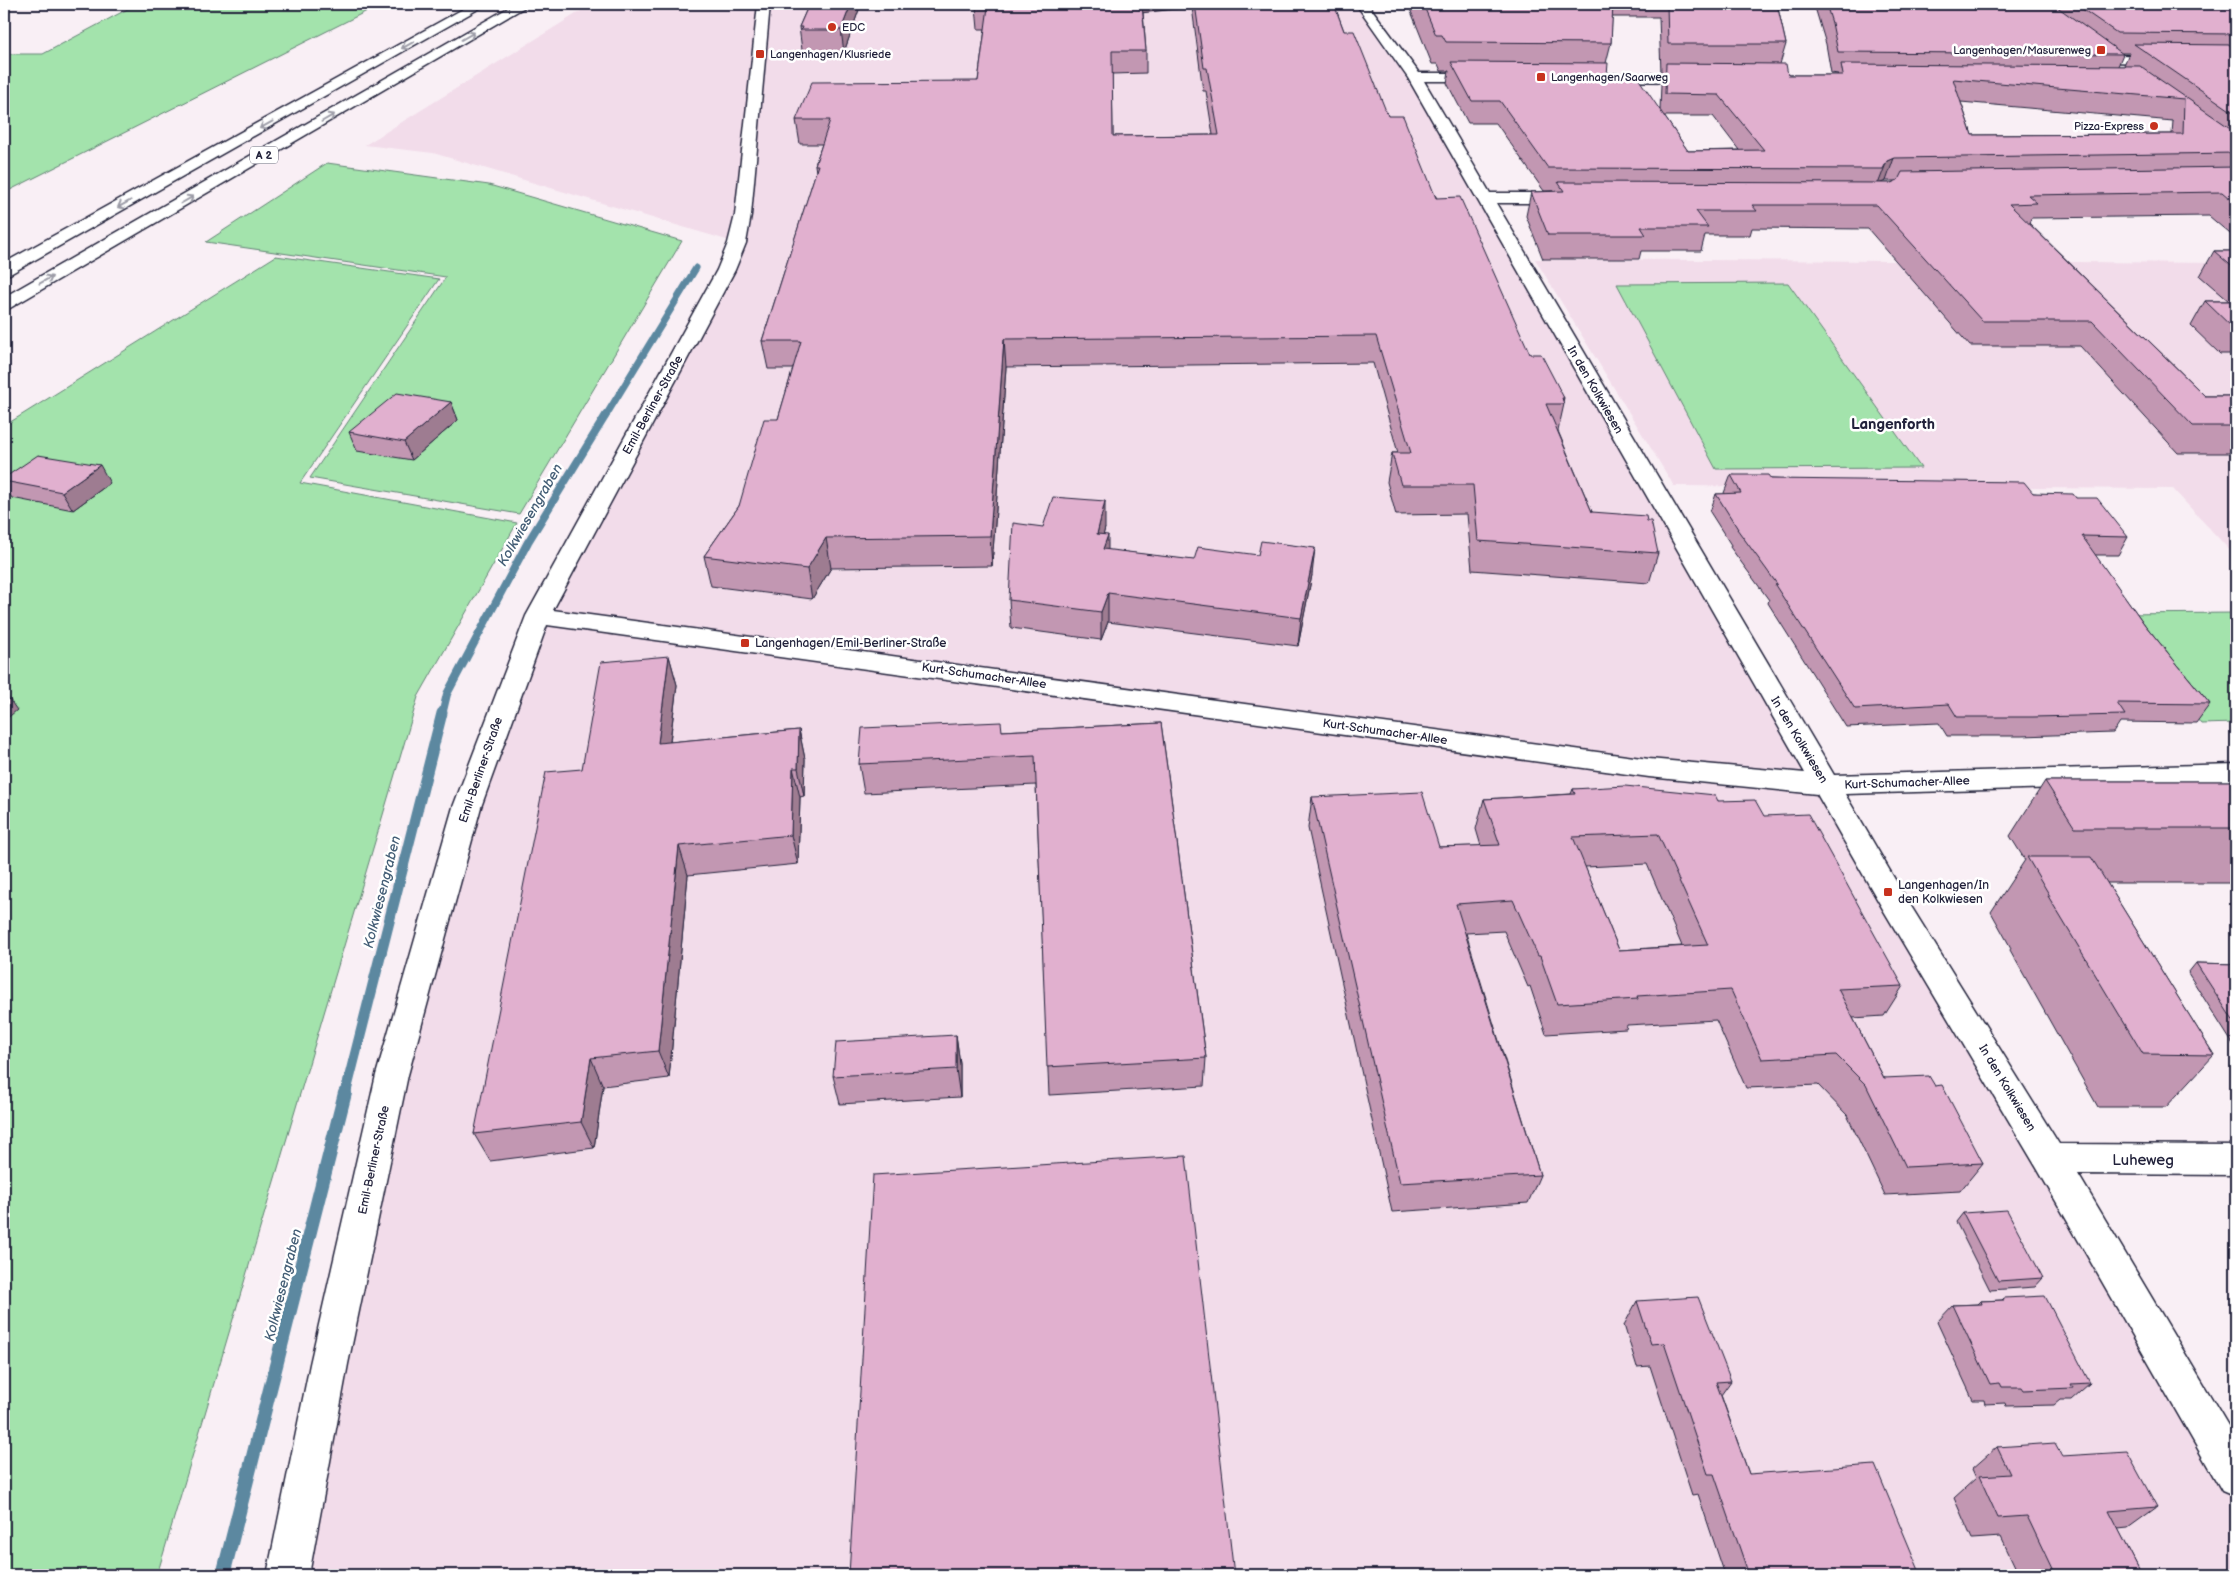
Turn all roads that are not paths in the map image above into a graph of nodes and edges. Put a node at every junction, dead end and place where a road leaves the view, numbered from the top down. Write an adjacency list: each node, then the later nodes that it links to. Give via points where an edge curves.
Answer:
1 (480, 4): 15 (main road, A 2, one-way to 15)
2 (524, 4): 16 (main road, A 2, one-way to 2)
3 (764, 4): 17 (main road, Emil-Berliner-Straße, via 743,215 737,243 706,310)
4 (1362, 4): 9 (main road, In den Kolkwiesen)
5 (2093, 50): 6 (main road)
6 (2106, 59): 7 (main road); 8 (main road)
7 (2236, 60)
8 (2122, 71)
9 (1414, 77): 10 (main road); 13 (main road, In den Kolkwiesen)
10 (1502, 77)
11 (1586, 78): 12 (main road)
12 (1716, 78)
13 (1484, 198): 14 (main road); 19 (main road, In den Kolkwiesen)
14 (1584, 198)
15 (4, 270)
16 (4, 304)
17 (538, 616): 19 (main road, Kurt-Schumacher-Allee, via 1649,768); 23 (main road, Emil-Berliner-Straße, via 467,807 392,1075)
18 (2236, 773): 19 (main road, Kurt-Schumacher-Allee)
19 (1826, 785): 20 (main road, In den Kolkwiesen)
20 (2050, 1159): 21 (main road, Luheweg); 22 (main road, In den Kolkwiesen)
21 (2236, 1160)
22 (2236, 1477)
23 (288, 1575)

